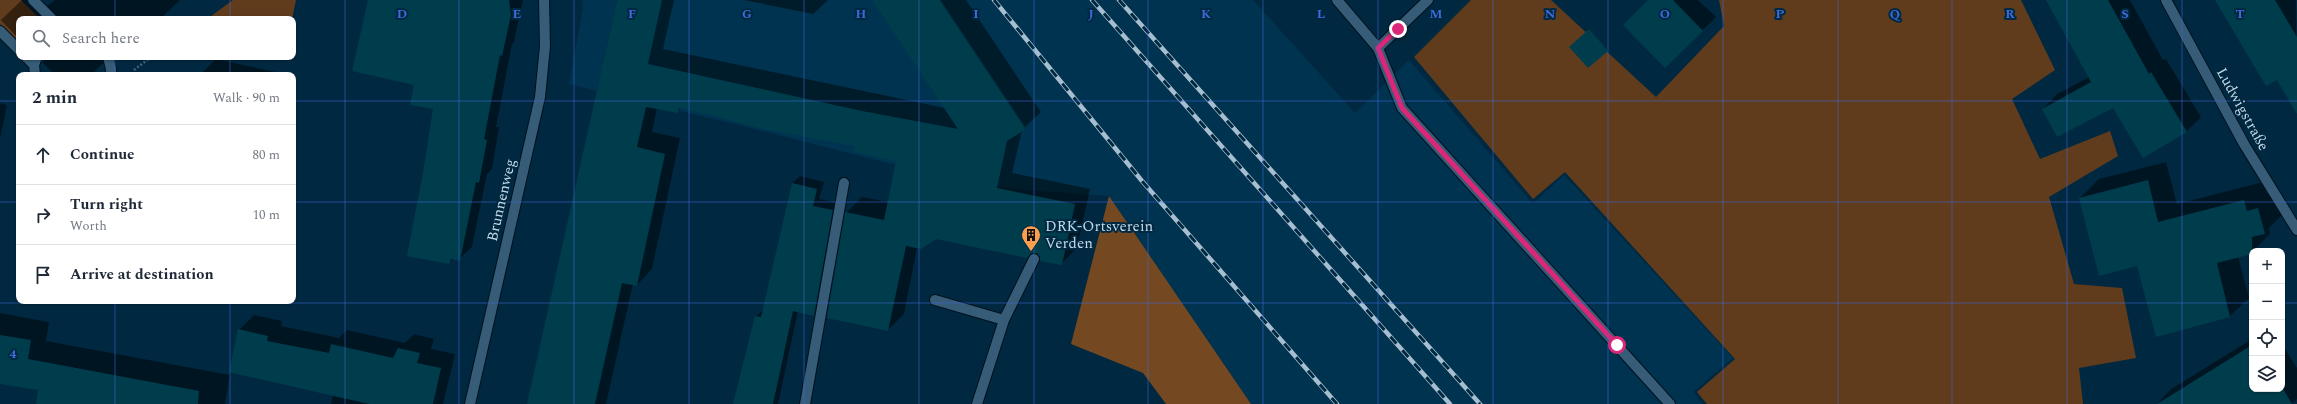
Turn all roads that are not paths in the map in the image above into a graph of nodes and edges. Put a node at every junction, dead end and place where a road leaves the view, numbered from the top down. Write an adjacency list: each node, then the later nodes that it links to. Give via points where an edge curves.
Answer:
1 (33, 0): 6 (street)
2 (544, 0): 17 (street, Brunnenweg, via 545,46 540,97)
3 (1337, 0): 9 (street)
4 (1428, 0): 9 (street)
5 (2166, 0): 13 (street, Ludwigstraße, via 2244,144)
6 (49, 16)
7 (0, 31): 8 (street)
8 (16, 47)
9 (1378, 48): 20 (street, via 1402,108)
10 (109, 60): 11 (street)
11 (110, 72)
12 (844, 183): 18 (street)
13 (2297, 230)
14 (1034, 259): 16 (street)
15 (936, 300): 16 (street)
16 (1004, 320): 19 (street)
17 (470, 404)
18 (805, 404)
19 (977, 404)
20 (1670, 404)

